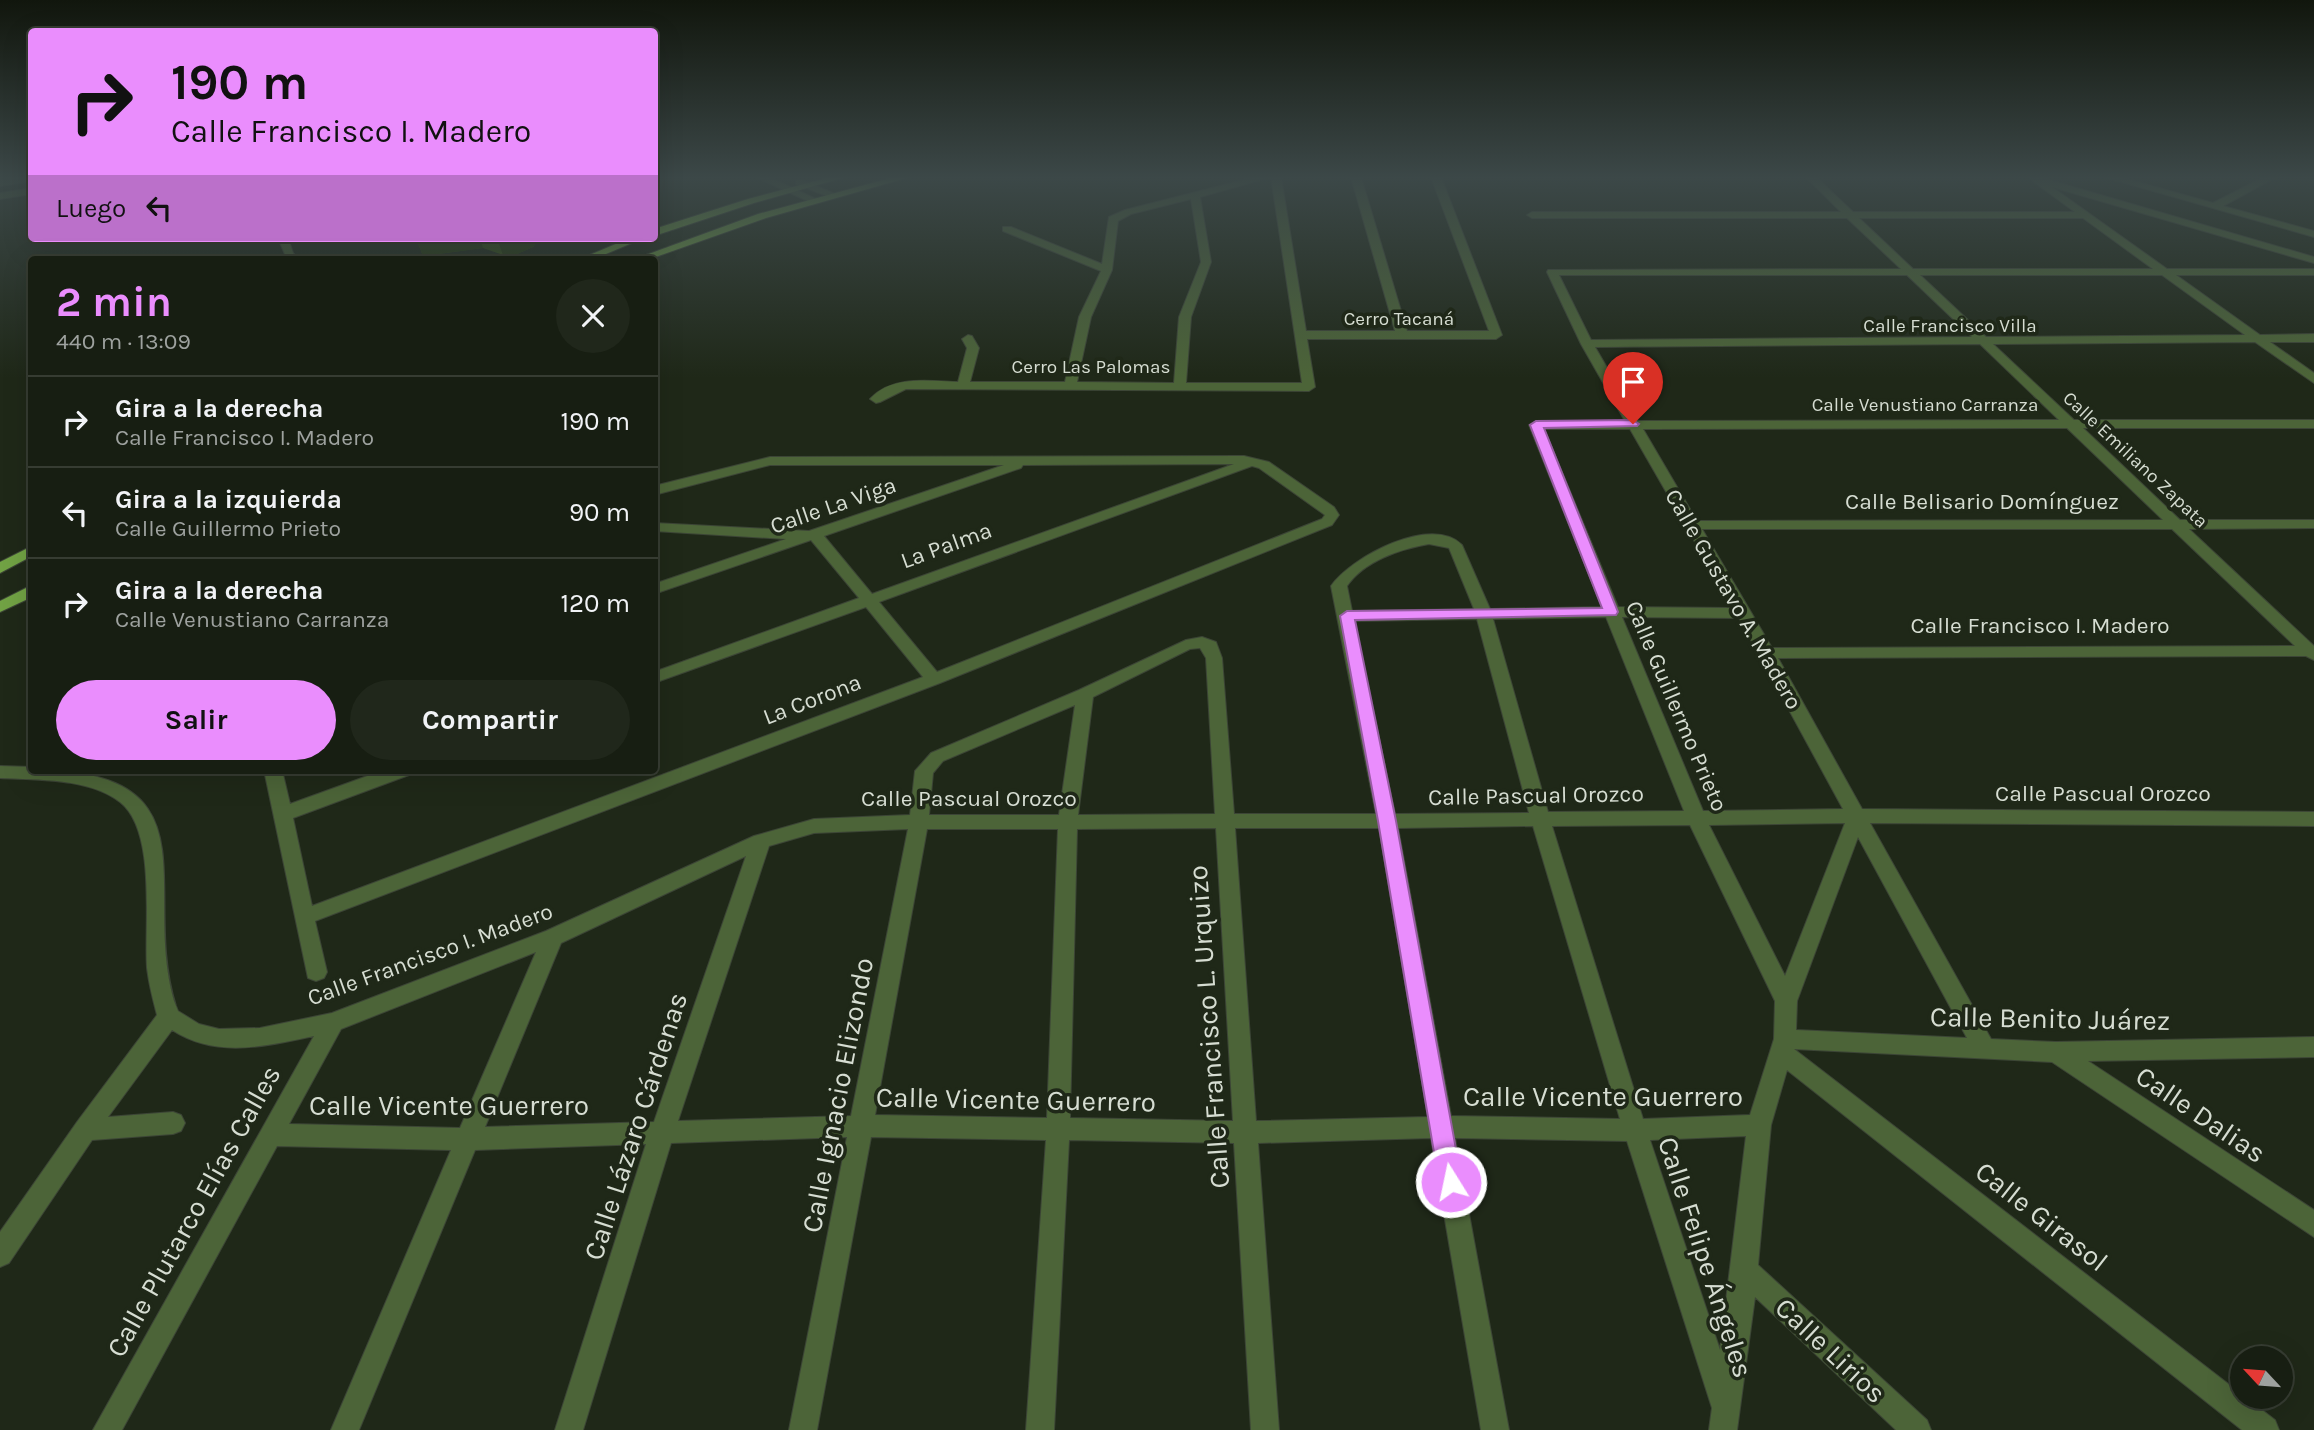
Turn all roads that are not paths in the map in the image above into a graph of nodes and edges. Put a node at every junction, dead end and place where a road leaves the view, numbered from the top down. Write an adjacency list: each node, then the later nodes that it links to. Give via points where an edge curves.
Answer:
1 (624, 244): 12 (main road)
2 (683, 244): 13 (main road)
3 (1043, 244): 15 (street)
4 (1110, 244): 15 (street)
5 (1203, 244): 29 (street, via 1206,262 1185,317)
6 (1287, 244): 19 (street)
7 (1375, 244): 20 (street)
8 (1461, 244): 20 (street, Cerro Tacaná, via 1496,335)
9 (1879, 244): 17 (street, Calle Emiliano Zapata)
10 (2127, 244): 16 (street)
11 (2258, 244): 14 (street)
12 (593, 256)
13 (649, 256)
14 (2314, 260)
15 (1107, 270): 28 (street, via 1085,317)
16 (2166, 271): 17 (street); 18 (street); 21 (street)
17 (1909, 272): 24 (street, Calle Emiliano Zapata); 25 (street, Calle Gustavo A. Madero, via 1552,272)
18 (2314, 272)
19 (1301, 335): 20 (street, Cerro Tacaná); 29 (street, Cerro Las Palomas, via 1309,387)
20 (1402, 336)
21 (2260, 338): 22 (street, Calle Francisco Villa); 24 (street, Calle Francisco Villa); 26 (street)
22 (2314, 338)
23 (968, 339): 27 (street, via 973,348)
24 (1982, 342): 25 (street, Calle Francisco Villa); 31 (street, Calle Emiliano Zapata)
25 (1587, 344): 32 (street, Calle Gustavo A. Madero)
26 (2314, 379)
27 (963, 386): 28 (street, Cerro Las Palomas); 30 (street, Cerro Las Palomas, via 904,385)
28 (1070, 386): 29 (street, Cerro Las Palomas)
29 (1180, 386)
30 (876, 399)
31 (2068, 423): 32 (street, Calle Venustiano Carranza); 33 (street, Calle Venustiano Carranza); 38 (street, Calle Emiliano Zapata)
32 (1633, 424): 34 (street, Calle Venustiano Carranza); 40 (street, Calle Gustavo A. Madero)
33 (2314, 424)
34 (1536, 425): 49 (street, Calle Guillermo Prieto)
35 (1026, 461): 36 (street); 37 (street, via 770,461); 42 (street, Calle La Viga)
36 (1255, 461): 47 (street, La Palma); 56 (street, La Corona, via 1329,510 1332,515 1327,522)
37 (658, 490)
38 (2178, 524): 39 (street, Calle Belisario Domínguez); 40 (street, Calle Belisario Domínguez); 53 (street, Calle Emiliano Zapata)
39 (2314, 524)
40 (1692, 525): 50 (street, Calle Gustavo A. Madero)
41 (658, 527): 42 (street)
42 (816, 536): 45 (street, Calle La Viga); 47 (street)
43 (28, 552): 44 (main road)
44 (0, 568)
45 (658, 588)
46 (28, 592): 48 (main road)
47 (868, 599): 55 (street, La Palma); 56 (street)
48 (0, 607)
49 (1611, 612): 50 (street); 51 (street); 65 (street, Calle Guillermo Prieto)
50 (1744, 613): 54 (street, Calle Gustavo A. Madero)
51 (1484, 614): 52 (street); 52 (street, Calle Felipe Ángeles, via 1455,545 1437,538 1395,548 1351,570 1339,586); 66 (street, Calle Felipe Ángeles)
52 (1347, 616): 69 (street)
53 (2313, 652): 54 (street, Calle Francisco I. Madero)
54 (1767, 653): 64 (street, Calle Gustavo A. Madero)
55 (658, 677)
56 (934, 680): 73 (street, La Corona)
57 (1085, 694): 68 (street, Calle Francisco L. Urquizo, via 1185,645 1202,642 1213,650); 70 (street, Calle Ignacio Elizondo, via 937,757 925,771); 71 (street)
58 (0, 772): 59 (street)
59 (28, 774)
60 (34, 774): 77 (street, via 87,782 116,792 136,806 145,822 160,985)
61 (274, 774): 63 (street)
62 (392, 774): 63 (street)
63 (283, 814): 73 (street)
64 (1857, 816): 65 (street, Calle Pascual Orozco); 67 (street, Calle Pascual Orozco); 76 (street); 81 (street, Calle Gustavo A. Madero)
65 (1696, 818): 66 (street, Calle Pascual Orozco); 76 (street, Calle Guillermo Prieto)
66 (1541, 819): 69 (street, Calle Pascual Orozco); 88 (street, Calle Felipe Ángeles)
67 (2314, 819)
68 (1224, 821): 69 (street, Calle Pascual Orozco); 71 (street, Calle Pascual Orozco); 91 (street, Calle Francisco L. Urquizo)
69 (1387, 821): 86 (street)
70 (919, 822): 71 (street, Calle Pascual Orozco); 72 (street, Calle Pascual Orozco, via 814,827); 85 (street, Calle Ignacio Elizondo)
71 (1068, 822): 89 (street)
72 (761, 841): 74 (street, Calle Francisco I. Madero); 90 (street, Calle Lázaro Cárdenas)
73 (304, 917): 75 (street)
74 (553, 937): 78 (street, Calle Francisco I. Madero); 93 (street)
75 (316, 972)
76 (1786, 1001): 79 (street)
77 (169, 1017): 78 (street, Calle Francisco I. Madero, via 193,1032 219,1039 260,1038); 87 (street)
78 (333, 1022): 92 (street, Calle Plutarco Elías Calles)
79 (1783, 1045): 81 (street, Calle Benito Juárez); 84 (street); 107 (street, Calle Girasol)
80 (2314, 1047): 82 (street, Calle Benito Juárez)
81 (1985, 1049): 82 (street, Calle Benito Juárez)
82 (2056, 1052): 94 (street, Calle Dalias)
83 (173, 1123): 87 (street)
84 (1759, 1125): 88 (street, Calle Vicente Guerrero); 96 (street)
85 (862, 1126): 89 (street, Calle Vicente Guerrero); 90 (street, Calle Vicente Guerrero); 101 (street, Calle Ignacio Elizondo)
86 (1441, 1127): 88 (street, Calle Vicente Guerrero); 91 (street, Calle Vicente Guerrero); 104 (street)
87 (85, 1130): 95 (street)
88 (1635, 1130): 97 (street, Calle Felipe Ángeles)
89 (1058, 1131): 91 (street, Calle Vicente Guerrero); 102 (street)
90 (662, 1132): 93 (street, Calle Vicente Guerrero); 100 (street, Calle Lázaro Cárdenas)
91 (1246, 1132): 103 (street, Calle Francisco L. Urquizo)
92 (273, 1135): 93 (street, Calle Vicente Guerrero); 98 (street, Calle Plutarco Elías Calles)
93 (466, 1139): 99 (street)
94 (2314, 1225)
95 (0, 1254)
96 (1745, 1270): 97 (street); 106 (street, Calle Lirios)
97 (1725, 1405): 105 (street)
98 (107, 1430)
99 (345, 1430)
100 (569, 1430)
101 (803, 1430)
102 (1040, 1430)
103 (1265, 1430)
104 (1494, 1430)
105 (1723, 1430)
106 (1917, 1430)
107 (2265, 1430)

